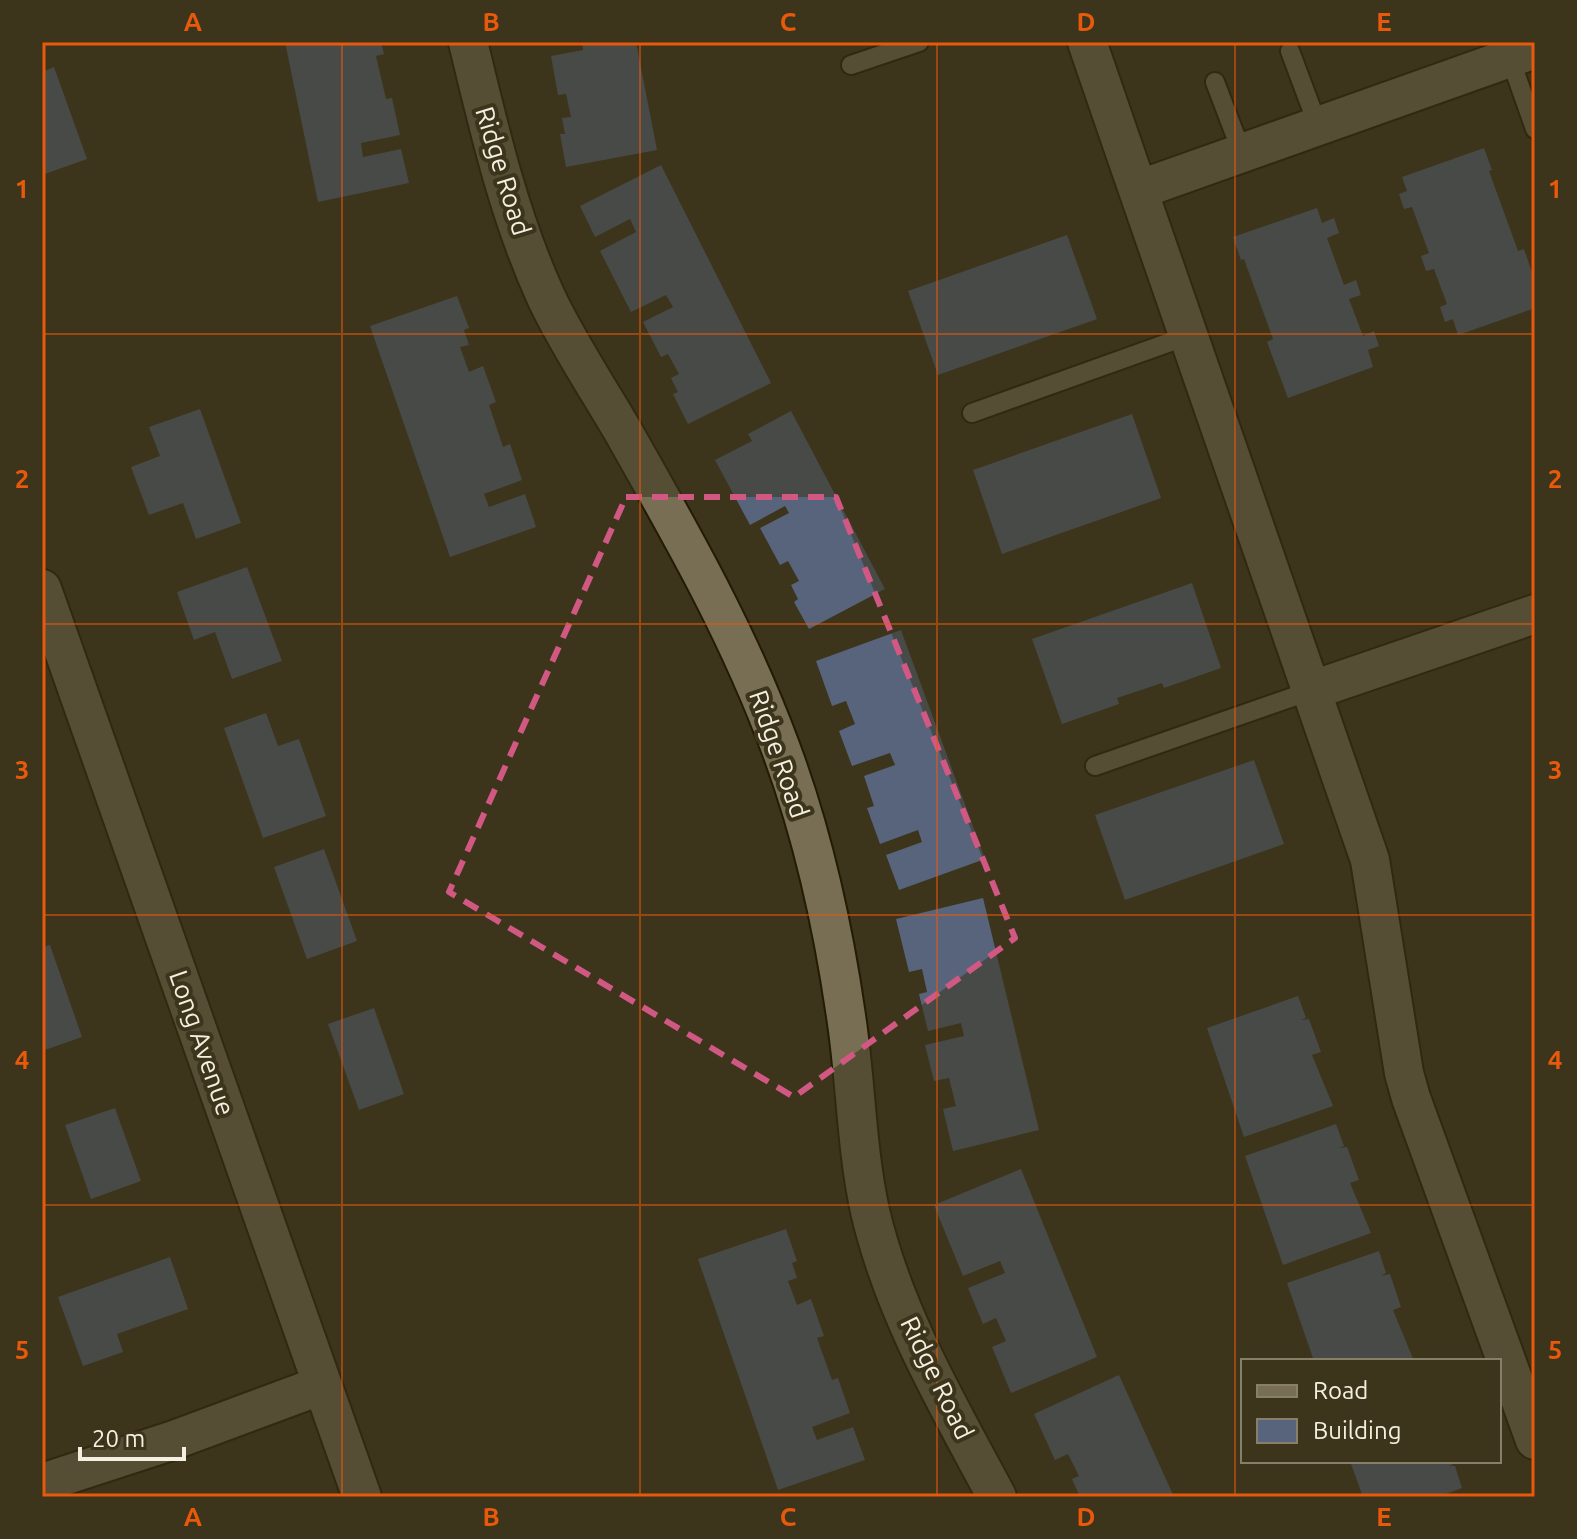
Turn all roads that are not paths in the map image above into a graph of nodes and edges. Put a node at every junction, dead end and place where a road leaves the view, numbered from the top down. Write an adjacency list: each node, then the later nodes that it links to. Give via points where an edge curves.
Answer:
1 (468, 42): 22 (street, Ridge Road, via 498,167 547,299 704,574 783,753 822,887 846,1017 870,1211 922,1357)
2 (919, 42): 6 (lane)
3 (1087, 42): 11 (street)
4 (1290, 51): 8 (lane)
5 (1522, 53): 8 (street); 9 (lane)
6 (851, 65)
7 (1215, 82): 10 (lane)
8 (1318, 126): 10 (street)
9 (1535, 129)
10 (1242, 153): 11 (street)
11 (1138, 190): 12 (street)
12 (1190, 335): 13 (lane); 16 (street)
13 (972, 413)
14 (42, 589): 18 (street, Long Avenue)
15 (1535, 614): 16 (street)
16 (1310, 691): 17 (lane); 19 (street, via 1370,860 1411,1098)
17 (1095, 766)
18 (322, 1385): 20 (street); 21 (street, Long Avenue)
19 (1535, 1440)
20 (42, 1483)
21 (362, 1497)
22 (997, 1497)

